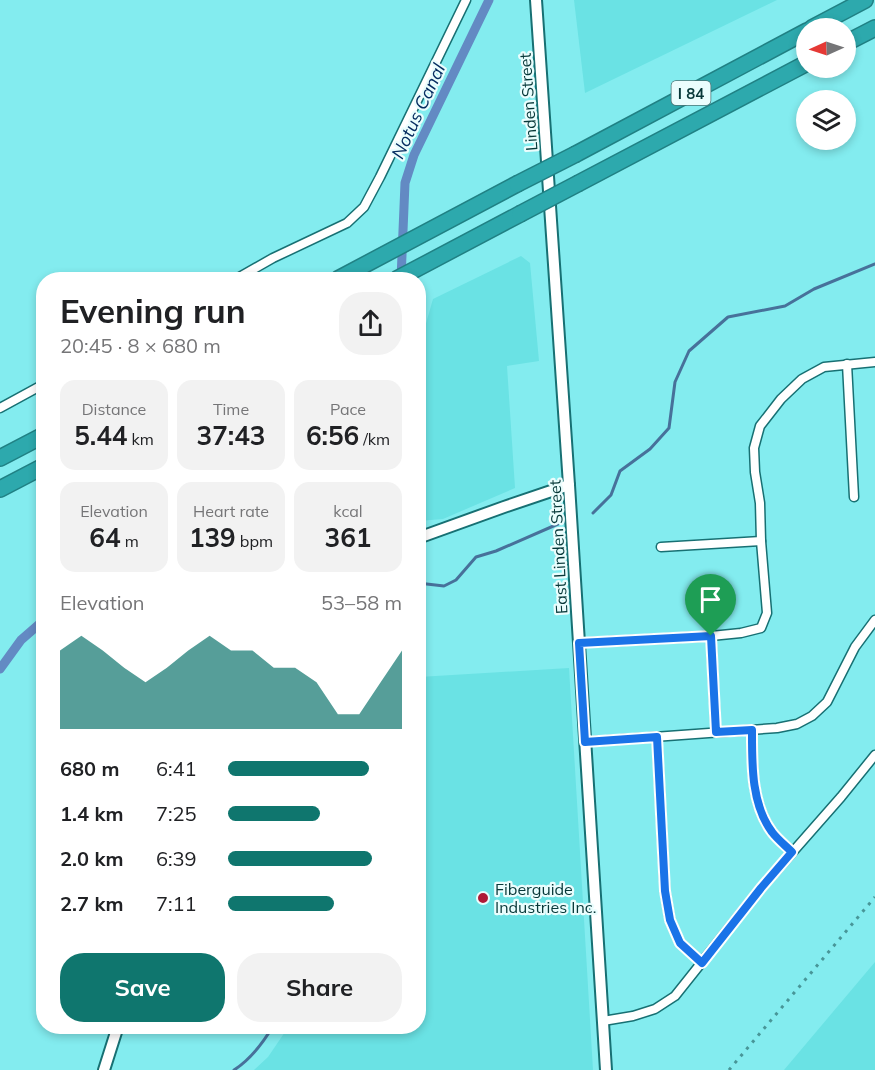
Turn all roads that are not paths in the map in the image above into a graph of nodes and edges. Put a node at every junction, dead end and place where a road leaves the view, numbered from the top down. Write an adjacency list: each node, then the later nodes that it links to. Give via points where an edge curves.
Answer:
1 (466, 0): 10 (street, via 364,207 347,223)
2 (536, 0): 9 (main road, Linden Street)
3 (865, 0): 4 (highway)
4 (831, 18)
5 (875, 28): 7 (highway)
6 (796, 37): 11 (highway, I 84, bridge)
7 (856, 38)
8 (796, 69): 12 (highway, I 84, bridge)
9 (550, 203): 20 (main road, East Linden Street)
10 (248, 272)
11 (351, 272)
12 (410, 272)
13 (875, 362): 14 (street)
14 (847, 364): 22 (street); 24 (street, via 824,366 802,379 760,426 754,448)
15 (36, 388): 16 (street)
16 (0, 408)
17 (36, 439): 18 (highway)
18 (0, 458)
19 (36, 470): 21 (highway)
20 (569, 485): 23 (main road); 28 (main road, East Linden Street)
21 (0, 489)
22 (854, 497)
23 (426, 535)
24 (761, 541): 25 (street); 27 (street, via 767,613 761,628)
25 (661, 547)
26 (875, 620): 29 (street, via 855,646 827,702 812,716 796,724)
27 (711, 636): 28 (street); 30 (street)
28 (579, 643): 32 (main road, East Linden Street)
29 (752, 730): 30 (street); 34 (street, via 760,810 772,832)
30 (716, 732): 31 (street)
31 (657, 737): 32 (street); 35 (street, via 670,920 680,943)
32 (585, 742): 36 (main road, East Linden Street)
33 (875, 755): 34 (street)
34 (792, 852): 35 (street)
35 (702, 963): 36 (street, via 675,996 655,1009)
36 (603, 1021): 39 (main road, East Linden Street)
37 (115, 1034): 38 (main road)
38 (104, 1070)
39 (606, 1070)

